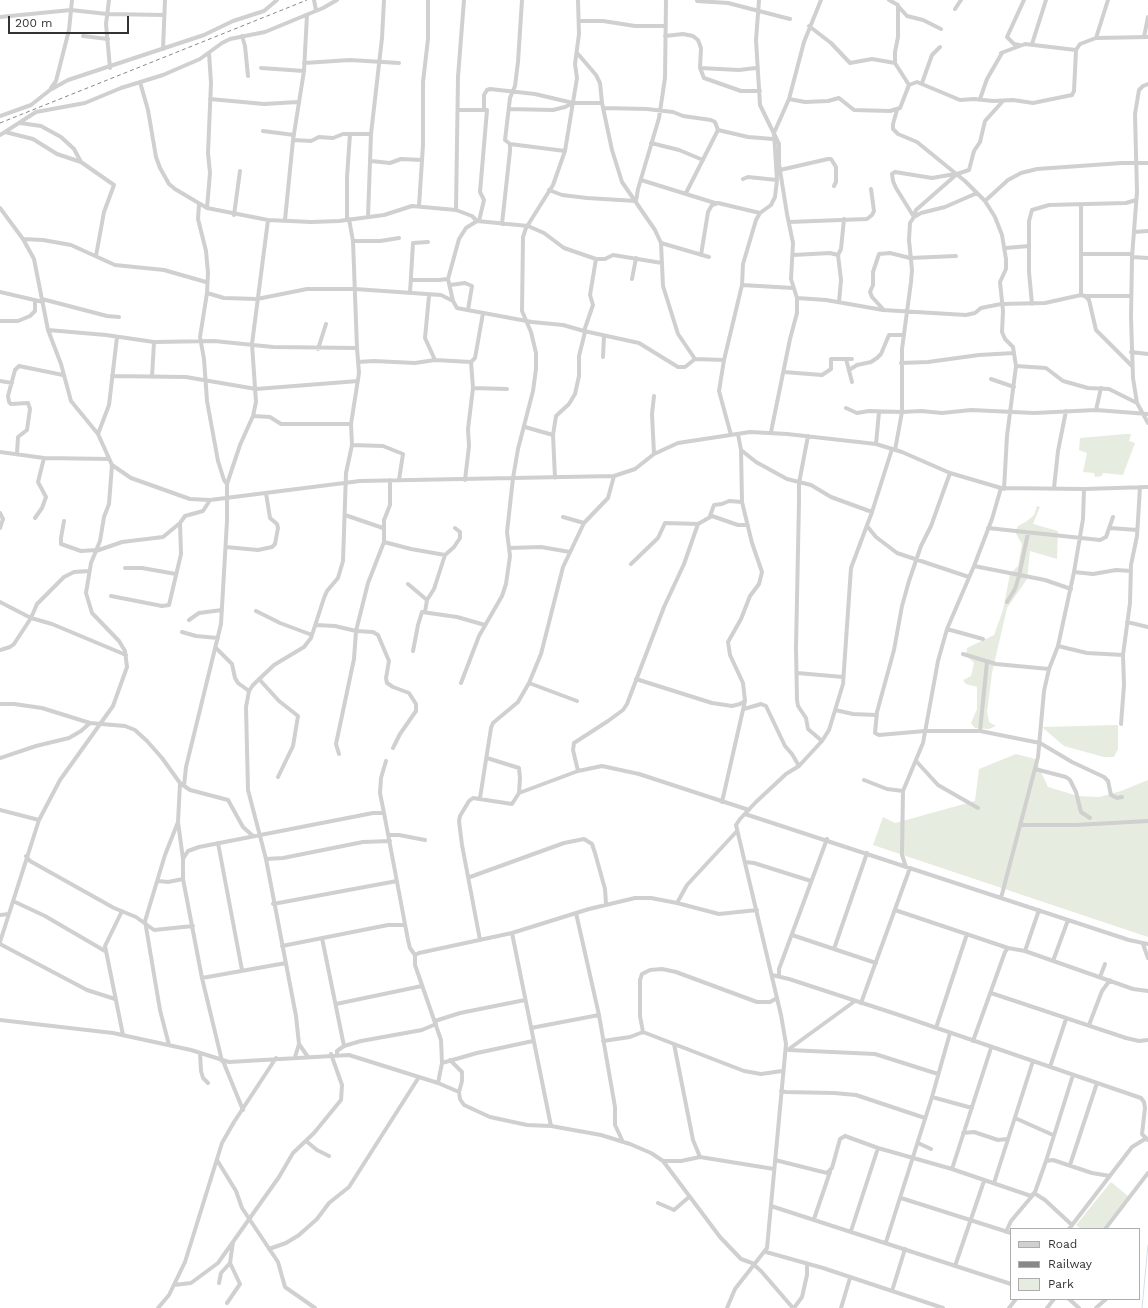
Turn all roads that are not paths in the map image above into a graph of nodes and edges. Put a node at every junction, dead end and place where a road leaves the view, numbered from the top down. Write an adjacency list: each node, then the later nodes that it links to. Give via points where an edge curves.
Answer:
1 (72, 0): 23 (street)
2 (109, 0): 26 (street)
3 (165, 0): 27 (street)
4 (277, 0): 45 (street, via 264,11)
5 (314, 0): 24 (street)
6 (337, 0): 24 (street)
7 (384, 0): 49 (street)
8 (428, 0): 93 (street)
9 (464, 0): 75 (street, via 458,77)
10 (522, 0): 65 (street, via 518,62)
11 (578, 0): 32 (street)
12 (666, 0): 33 (street)
13 (759, 0): 25 (street)
14 (821, 0): 34 (street)
15 (889, 0): 21 (street)
16 (960, 0): 22 (street)
17 (1024, 0): 43 (street, via 1007,37 1014,44)
18 (1046, 0): 42 (street)
19 (1108, 0): 40 (street)
20 (697, 1): 25 (street, via 728,3)
21 (898, 5): 35 (street, via 907,16); 52 (street)
22 (955, 9)
23 (71, 10): 26 (street); 29 (street); 63 (street, via 69,30 56,81)
24 (316, 10): 28 (street)
25 (758, 10): 31 (street); 56 (street)
26 (107, 14): 27 (street); 41 (street)
27 (164, 15): 45 (street)
28 (307, 15): 37 (street, via 256,35); 50 (street)
29 (0, 17)
30 (1148, 17): 39 (street)
31 (790, 19)
32 (579, 21): 33 (street); 48 (street)
33 (666, 26): 38 (street)
34 (809, 26): 52 (street, via 831,43 850,63 872,59); 67 (street)
35 (941, 29)
36 (83, 36): 41 (street)
37 (242, 36): 47 (street, via 222,42); 58 (street)
38 (665, 36): 55 (street, via 683,34 698,40 701,48); 76 (street, via 665,78)
39 (1146, 37): 40 (street)
40 (1096, 38): 46 (street, via 1080,44)
41 (108, 39): 53 (street)
42 (1032, 44): 43 (street); 46 (street)
43 (1020, 45): 68 (street, via 1002,52 987,79)
44 (940, 47): 60 (street, via 932,55)
45 (163, 49): 53 (street)
46 (1076, 50): 69 (street, via 1072,94 1033,103)
47 (209, 53): 59 (street, via 163,75); 66 (street)
48 (578, 54): 71 (street); 72 (street, via 600,83)
49 (380, 62): 50 (street, via 350,60); 51 (street); 86 (street)
50 (304, 63): 57 (street)
51 (399, 63)
52 (895, 63): 62 (street)
53 (110, 68): 63 (street, via 68,80)
54 (261, 68): 57 (street)
55 (700, 68): 56 (street); 64 (street, via 704,78 710,81 741,91)
56 (756, 68): 64 (street)
57 (304, 72): 70 (street)
58 (248, 76)
59 (140, 82): 79 (street, via 85,103 36,112); 115 (street, via 160,168 169,184)
60 (922, 83): 62 (street); 68 (street, via 960,100)
61 (1148, 84): 97 (street, via 1141,88 1137,98)
62 (909, 85): 77 (street)
63 (50, 90): 78 (street, via 27,107)
64 (760, 91): 83 (street, via 762,112)
65 (512, 93): 71 (street, via 535,94); 73 (street, via 487,90 484,95); 74 (street)
66 (210, 98): 70 (street, via 264,104); 119 (street, via 210,192)
67 (789, 99): 77 (street, via 805,102 839,98 854,110); 83 (street)
68 (980, 99): 69 (street)
69 (1003, 101): 101 (street, via 985,121 969,170)
70 (298, 102): 84 (street)
71 (574, 103): 72 (street); 74 (street, via 552,110); 92 (street)
72 (603, 106): 76 (street); 112 (street, via 622,182)
73 (484, 109): 75 (street); 130 (street, via 487,110 480,192 484,200)
74 (509, 109): 91 (street, via 505,140)
75 (459, 110): 120 (street)
76 (660, 110): 80 (street, via 711,120 715,122); 90 (street)
77 (897, 110): 101 (street, via 893,124 898,134 916,142)
78 (0, 116)
79 (20, 123): 82 (street); 96 (street, via 41,126 61,137 74,149)
80 (718, 130): 88 (street, via 748,137); 94 (street)
81 (263, 131): 84 (street)
82 (5, 132): 87 (street); 96 (street, via 33,140 57,154)
83 (774, 132): 88 (street); 99 (street, via 780,149)
84 (294, 134): 89 (street)
85 (350, 134): 86 (street); 89 (street, via 333,138 319,137 311,141); 126 (street)
86 (371, 134): 95 (street)
87 (0, 135)
88 (773, 139): 104 (street)
89 (293, 140): 129 (street)
90 (651, 143): 94 (street, via 679,150); 103 (street)
91 (510, 144): 92 (street); 132 (street)
92 (565, 152): 107 (street, via 557,178)
93 (422, 160): 95 (street, via 402,159 390,163); 117 (street)
94 (702, 160): 108 (street)
95 (371, 161): 124 (street)
96 (81, 162): 148 (street, via 114,185 104,212)
97 (1136, 163): 98 (street); 110 (street); 111 (street, via 1042,168 1021,173 1008,180)
98 (1148, 163)
99 (780, 170): 105 (street, via 831,159 836,167); 131 (street)
100 (240, 172): 123 (street)
101 (957, 174): 109 (street); 125 (street, via 916,210); 125 (street, via 932,178 895,172 892,174 896,188)
102 (743, 179): 104 (street, via 748,177)
103 (641, 180): 108 (street); 112 (street)
104 (777, 180): 122 (street, via 775,198 767,209)
105 (834, 186)
106 (871, 189): 127 (street, via 874,211 870,218)
107 (549, 190): 112 (street, via 562,195); 133 (street)
108 (686, 193): 113 (street)
109 (977, 193): 111 (street); 125 (street)
110 (1136, 200): 114 (street); 121 (street)
111 (985, 201): 142 (street, via 998,225)
112 (635, 202): 140 (street)
113 (715, 203): 122 (street); 144 (street, via 708,212)
114 (1126, 203): 116 (street); 121 (street)
115 (199, 204): 119 (street); 159 (street, via 198,219 206,257)
116 (1080, 205): 141 (street, via 1049,205 1032,210 1029,221); 143 (street)
117 (419, 206): 120 (street); 124 (street)
118 (0, 208): 137 (street)
119 (207, 208): 123 (street)
120 (456, 210): 130 (street)
121 (1135, 210): 135 (street)
122 (760, 213): 161 (street, via 743,264)
123 (234, 215): 128 (street)
124 (368, 217): 126 (street)
125 (914, 217): 152 (street, via 909,227)
126 (348, 219): 129 (street, via 311,222); 138 (street)
127 (844, 219): 131 (street); 146 (street)
128 (268, 220): 129 (street); 171 (street)
129 (285, 220)
130 (478, 221): 132 (street); 156 (street, via 466,228 459,239)
131 (789, 222): 145 (street)
132 (502, 224): 133 (street)
133 (528, 226): 154 (street, via 544,233 564,248); 183 (street, via 523,237 522,275 522,311)
134 (1148, 231): 135 (street)
135 (1134, 232): 147 (street)
136 (399, 238): 138 (street)
137 (23, 239): 148 (street, via 67,244); 173 (street, via 35,262)
138 (353, 241): 163 (street)
139 (428, 242): 158 (street, via 413,243)
140 (661, 243): 144 (street); 155 (street)
141 (1029, 246): 142 (street); 177 (street)
142 (1006, 248): 176 (street, via 1006,266 1000,282)
143 (1081, 254): 147 (street); 167 (street)
144 (701, 255): 150 (street)
145 (793, 255): 146 (street); 162 (street)
146 (838, 255): 175 (street, via 842,280)
147 (1132, 255): 153 (street); 169 (street)
148 (96, 256): 159 (street, via 123,267 164,270)
149 (956, 256): 152 (street)
150 (709, 257)
151 (636, 258): 154 (street, via 613,255 605,259); 155 (street); 157 (street)
152 (910, 258): 179 (street, via 890,253 879,254 877,257 870,294); 180 (street, via 912,270)
153 (1148, 258)
154 (596, 259): 187 (street, via 590,295 593,305)
155 (662, 263): 200 (street, via 663,286 678,334)
156 (448, 279): 158 (street); 160 (street)
157 (632, 279)
158 (411, 280): 166 (street)
159 (206, 282): 165 (street)
160 (450, 285): 174 (street); 178 (street, via 465,283 472,286)
161 (742, 285): 162 (street); 204 (street)
162 (793, 288): 170 (street)
163 (355, 289): 166 (street); 171 (street, via 308,289); 194 (street)
164 (0, 292): 172 (street)
165 (207, 293): 171 (street, via 224,298); 192 (street)
166 (410, 293): 168 (street)
167 (1083, 295): 169 (street); 177 (street, via 1045,304); 209 (street, via 1091,306 1096,330)
168 (429, 296): 174 (street, via 441,295); 203 (street, via 425,338)
169 (1131, 296): 196 (street)
170 (797, 298): 175 (street); 211 (street, via 797,313)
171 (257, 299): 193 (street)
172 (35, 301): 173 (street); 184 (street, via 35,311 30,316 18,321)
173 (42, 301): 182 (street); 186 (street)
174 (453, 301): 178 (street, via 457,308)
175 (839, 302): 179 (street)
176 (1001, 304): 177 (street); 180 (street, via 981,308 966,315); 197 (street, via 1002,332 1013,347)
177 (1032, 304)
178 (468, 310): 181 (street)
179 (883, 310): 180 (street)
180 (907, 311): 188 (street)
181 (484, 313): 183 (street); 206 (street, via 475,358)
182 (119, 317)
183 (526, 320): 187 (street); 238 (street, via 534,342 536,369)
184 (0, 321)
185 (326, 324): 195 (street)
186 (48, 330): 189 (street); 212 (street)
187 (584, 331): 190 (street); 243 (street, via 575,394 556,416)
188 (903, 335): 207 (street); 210 (street, via 889,335 877,358)
189 (117, 336): 191 (street); 213 (street)
190 (604, 336): 199 (street); 200 (street, via 639,343 678,367 685,367)
191 (154, 342): 192 (street); 214 (street)
192 (200, 342): 193 (street); 216 (street, via 204,359)
193 (252, 344): 195 (street); 224 (street)
194 (357, 348): 195 (street); 205 (street)
195 (318, 349)
196 (1131, 352): 198 (street); 209 (street)
197 (1014, 353): 207 (street, via 928,362); 208 (street)
198 (1148, 354)
199 (603, 357)
200 (694, 359): 204 (street)
201 (846, 359): 202 (street); 210 (street); 211 (street, via 831,359 831,369 822,375)
202 (852, 359)
203 (435, 360): 205 (street, via 415,363 374,360); 206 (street)
204 (724, 360): 242 (street, via 719,391)
205 (358, 362): 218 (street)
206 (471, 362): 222 (street)
207 (902, 362): 232 (street)
208 (1016, 366): 221 (street); 223 (street, via 1042,367 1063,381 1088,388)
209 (1132, 366): 227 (street)
210 (849, 370): 219 (street)
211 (784, 372): 239 (street)
212 (63, 375): 220 (street, via 19,366 15,370); 240 (street, via 71,401)
213 (112, 376): 214 (street); 240 (street, via 109,405)
214 (152, 377): 216 (street)
215 (991, 379): 221 (street)
216 (204, 380): 224 (street); 263 (street, via 218,461)
217 (0, 381): 220 (street)
218 (358, 381): 224 (street); 237 (street)
219 (852, 382)
220 (12, 383): 250 (street, via 9,402 28,404 30,409 27,430 18,437)
221 (1014, 387): 233 (street)
222 (473, 388): 225 (street); 261 (street, via 468,428 470,446)
223 (1101, 388): 227 (street, via 1119,393); 229 (street)
224 (256, 389): 235 (street)
225 (507, 389)
226 (654, 396): 251 (street)
227 (1137, 403): 234 (street)
228 (846, 408): 231 (street, via 857,413)
229 (1096, 410): 230 (street); 234 (street)
230 (1066, 411): 233 (street); 268 (street)
231 (879, 412): 232 (street); 245 (street)
232 (902, 412): 233 (street); 247 (street)
233 (1010, 412): 267 (street)
234 (1146, 414): 236 (street)
235 (253, 416): 237 (street, via 270,417 281,424); 263 (street)
236 (1148, 423)
237 (351, 424): 246 (street)
238 (525, 427): 243 (street); 257 (street)
239 (771, 432): 241 (street); 244 (street)
240 (98, 434): 253 (street)
241 (738, 434): 242 (street); 248 (street)
242 (732, 435): 251 (street, via 682,442)
243 (553, 436): 258 (street)
244 (808, 436): 245 (street); 262 (street)
245 (876, 444): 247 (street)
246 (352, 445): 260 (street, via 383,446 403,454); 264 (street)
247 (893, 449): 255 (street); 274 (street)
248 (741, 450): 262 (street, via 787,480); 273 (street)
249 (0, 452): 250 (street)
250 (17, 454): 252 (street)
251 (654, 454): 256 (street, via 635,469)
252 (44, 458): 253 (street); 280 (street, via 38,482 46,497)
253 (109, 460): 254 (street)
254 (112, 466): 272 (street, via 127,476 176,495); 298 (street, via 109,504)
255 (950, 473): 267 (street); 301 (street)
256 (614, 476): 258 (street); 283 (street, via 608,498)
257 (513, 478): 258 (street); 261 (street); 297 (street, via 507,532)
258 (555, 478)
259 (390, 480): 260 (street); 264 (street); 288 (street, via 390,505 384,520)
260 (399, 480): 261 (street)
261 (465, 480)
262 (799, 483): 274 (street, via 812,486 832,497); 341 (street)
263 (227, 484): 271 (street)
264 (346, 484): 270 (street); 276 (street)
265 (1140, 487): 266 (street); 269 (street); 292 (street)
266 (1148, 487)
267 (1003, 488): 268 (street); 290 (street)
268 (1054, 488): 269 (street)
269 (1084, 489): 294 (street)
270 (266, 493): 271 (street); 296 (street, via 270,518 278,528 275,544 258,550)
271 (228, 498): 272 (street); 296 (street)
272 (210, 500): 282 (street, via 203,511 185,516)
273 (742, 502): 277 (street, via 729,501 714,505); 285 (street)
274 (872, 512): 286 (street)
275 (0, 513): 287 (street, via 3,519)
276 (345, 515): 288 (street); 323 (street, via 343,561 338,578 324,598)
277 (710, 516): 284 (street); 285 (street, via 738,525)
278 (564, 517): 283 (street)
279 (1113, 517): 291 (street)
280 (35, 518)
281 (64, 521): 298 (street, via 62,544 81,551)
282 (180, 523): 298 (street, via 160,538 127,541); 308 (street, via 181,549)
283 (584, 523): 299 (street)
284 (698, 524): 302 (street, via 665,523 658,538); 343 (street)
285 (748, 525): 349 (street, via 762,572 759,584 750,596 741,619 729,639 728,647 743,683)
286 (867, 526): 301 (street, via 891,549); 342 (street, via 851,568)
287 (0, 528)
288 (384, 528): 295 (street)
289 (455, 528): 300 (street, via 460,532 460,538)
290 (988, 528): 293 (street); 303 (street)
291 (1110, 528): 292 (street); 294 (street, via 1105,538)
292 (1137, 530): 306 (street)
293 (1028, 533): 294 (street); 309 (street)
294 (1080, 539): 307 (street)
295 (384, 542): 300 (street); 327 (street, via 368,583)
296 (226, 547): 317 (street)
297 (510, 548): 299 (street, via 541,547); 324 (street, via 504,593)
298 (97, 551): 305 (street)
299 (570, 552): 346 (street, via 560,574 545,640)
300 (445, 555): 314 (street, via 434,589)
301 (916, 559): 310 (street); 353 (street)
302 (631, 564)
303 (974, 566): 309 (street); 310 (street)
304 (125, 568): 308 (street)
305 (89, 571): 320 (street, via 74,572 64,577 37,604); 337 (street, via 86,593 89,606 98,620 115,634)
306 (1130, 571): 307 (street, via 1116,570 1093,574); 322 (street, via 1131,594)
307 (1074, 572): 312 (street)
308 (176, 574): 313 (street, via 168,606)
309 (1019, 576): 312 (street, via 1045,580); 316 (street)
310 (969, 577): 326 (street)
311 (408, 584): 314 (street)
312 (1071, 589): 332 (street)
313 (111, 596)
314 (427, 600): 319 (street)
315 (0, 602): 320 (street)
316 (1007, 602)
317 (222, 610): 321 (street, via 199,613); 330 (street)
318 (256, 611): 329 (street)
319 (425, 612): 324 (street); 335 (street, via 422,612 419,620)
320 (31, 618): 334 (street, via 14,644 10,648); 337 (street, via 52,624)
321 (189, 620)
322 (1127, 622): 325 (street); 338 (street)
323 (316, 625): 327 (street); 329 (street)
324 (485, 625): 345 (street)
325 (1148, 627)
326 (947, 629): 331 (street); 357 (street, via 938,661)
327 (356, 631): 361 (street, via 377,633 389,660 387,683 410,692 416,704 416,711); 362 (street, via 354,659 336,744)
328 (182, 632): 330 (street)
329 (312, 635): 344 (street, via 304,647 274,665)
330 (218, 638): 333 (street)
331 (983, 639)
332 (1058, 646): 338 (street); 340 (street)
333 (216, 648): 347 (street, via 232,664 238,683); 372 (street)
334 (0, 650)
335 (413, 651)
336 (963, 654): 339 (street)
337 (126, 655): 355 (street, via 127,667 119,693 114,706)
338 (1123, 655): 356 (street)
339 (987, 662): 340 (street); 358 (street)
340 (1049, 669): 360 (street, via 1042,701)
341 (797, 673): 342 (street); 359 (street, via 798,706 806,718 808,729)
342 (843, 677): 352 (street)
343 (636, 679): 349 (street, via 712,703 732,706); 369 (street, via 623,710 575,741 573,750)
344 (258, 680): 347 (street); 370 (street, via 278,701 298,716 293,746)
345 (461, 682)
346 (530, 682): 348 (street); 364 (street, via 512,708 493,724)
347 (249, 691): 389 (street, via 246,707 247,780)
348 (577, 701)
349 (745, 701): 351 (street)
350 (0, 704): 354 (street, via 42,708)
351 (744, 709): 367 (street, via 761,704 766,706 785,746); 377 (street)
352 (835, 710): 353 (street); 359 (street)
353 (876, 715): 357 (street, via 877,734)
354 (90, 723): 355 (street); 363 (street, via 68,738)
355 (102, 723): 372 (street, via 135,730); 384 (street, via 60,780)
356 (1121, 724)
357 (925, 731): 358 (street); 366 (street)
358 (980, 731): 360 (street)
359 (822, 741): 367 (street)
360 (1040, 744): 368 (street); 376 (street, via 1104,777 1108,781 1111,795)
361 (393, 748)
362 (339, 754)
363 (0, 758)
364 (487, 758): 374 (street, via 519,768); 375 (street)
365 (386, 761): 381 (street, via 380,793)
366 (916, 761): 373 (street); 378 (street, via 938,785)
367 (799, 766): 380 (street, via 781,779)
368 (1035, 769): 383 (street, via 1066,776 1076,792 1080,812); 387 (street)
369 (578, 771): 374 (street); 377 (street, via 602,766 612,767)
370 (278, 777)
371 (864, 780): 373 (street)
372 (182, 784): 386 (street); 391 (street, via 199,793 225,798 243,827)
373 (903, 792): 401 (street, via 902,858)
374 (519, 793): 375 (street, via 512,804)
375 (480, 798): 402 (street, via 470,798 459,821)
376 (1122, 798)
377 (722, 802): 380 (street)
378 (978, 808)
379 (0, 810): 384 (street)
380 (749, 810): 382 (street)
381 (384, 813): 389 (street); 390 (street)
382 (745, 814): 388 (street, via 737,822); 392 (street)
383 (1090, 818)
384 (39, 820): 397 (street)
385 (1148, 821): 387 (street)
386 (178, 822): 398 (street); 404 (street)
387 (1020, 825): 407 (street)
388 (737, 831): 400 (street); 409 (street, via 687,885)
389 (259, 835): 391 (street); 399 (street)
390 (389, 835): 393 (street); 394 (street)
391 (253, 836): 395 (street)
392 (827, 839): 396 (street); 406 (street)
393 (390, 840): 399 (street, via 363,842); 405 (street)
394 (425, 840)
395 (218, 843): 398 (street, via 192,848); 444 (street)
396 (867, 853): 401 (street); 434 (street)
397 (26, 856): 408 (street); 415 (street, via 30,861)
398 (183, 859): 403 (street)
399 (266, 859): 410 (street)
400 (745, 862): 406 (street); 412 (street)
401 (908, 867): 407 (street); 413 (street)
402 (470, 876): 411 (street, via 564,843 584,839 592,844 605,889); 429 (street)
403 (183, 879): 404 (street); 422 (street)
404 (158, 881): 420 (street)
405 (397, 881): 410 (street); 421 (street)
406 (811, 881): 427 (street)
407 (1001, 898): 414 (street)
408 (13, 901): 417 (street); 436 (street, via 45,916)
409 (677, 903): 411 (street, via 643,898); 412 (street, via 719,914)
410 (273, 904): 432 (street)
411 (606, 904): 416 (street)
412 (757, 910): 445 (street)
413 (895, 910): 426 (street); 442 (street)
414 (1039, 910): 419 (street); 437 (street)
415 (122, 911): 420 (street, via 136,917); 436 (street, via 109,935)
416 (576, 913): 424 (street); 459 (street)
417 (9, 914): 418 (street); 430 (street)
418 (0, 915)
419 (1068, 920): 431 (street); 440 (street)
420 (144, 925): 423 (street); 425 (street)
421 (405, 925): 428 (street, via 388,925); 438 (street, via 410,948)
422 (193, 926): 423 (street); 448 (street)
423 (154, 930): 425 (street)
424 (512, 933): 429 (street); 455 (street)
425 (147, 934): 475 (street, via 160,1010)
426 (967, 934): 433 (street); 465 (street)
427 (792, 935): 434 (street); 446 (street, via 779,969)
428 (322, 938): 432 (street); 458 (street)
429 (480, 940): 438 (street)
430 (0, 943): 454 (street, via 87,990)
431 (1146, 944): 435 (street)
432 (282, 946): 441 (street)
433 (1008, 948): 437 (street); 452 (street)
434 (834, 949): 442 (street)
435 (1147, 950): 439 (street)
436 (105, 951): 454 (street)
437 (1025, 951): 440 (street)
438 (415, 955): 450 (street, via 415,965)
439 (1148, 958)
440 (1053, 961): 447 (street)
441 (286, 963): 444 (street); 473 (street)
442 (876, 963): 457 (street)
443 (1105, 964): 447 (street)
444 (242, 970): 448 (street)
445 (772, 975): 446 (street); 453 (street)
446 (779, 976): 456 (street)
447 (1100, 977): 449 (street)
448 (202, 978): 486 (street)
449 (1110, 980): 451 (street, via 1133,989); 463 (street, via 1102,991)
450 (422, 986): 458 (street); 462 (street)
451 (1148, 990)
452 (991, 993): 460 (street); 472 (street)
453 (777, 998): 466 (street, via 770,1002 757,1002 676,972 650,970 642,974 640,980 640,1016); 478 (street)
454 (115, 999): 468 (street)
455 (525, 1000): 462 (street, via 460,1013); 464 (street)
456 (855, 1001): 457 (street); 478 (street)
457 (861, 1003): 465 (street)
458 (336, 1004): 476 (street)
459 (599, 1015): 464 (street); 471 (street)
460 (1066, 1018): 463 (street); 489 (street)
461 (0, 1020): 468 (street)
462 (435, 1023): 476 (street, via 422,1030); 488 (street, via 441,1040)
463 (1089, 1025): 469 (street, via 1131,1039)
464 (531, 1028): 470 (street)
465 (936, 1028): 467 (street)
466 (643, 1032): 471 (street, via 630,1037); 474 (street)
467 (950, 1033): 472 (street); 491 (street)
468 (123, 1035): 475 (street)
469 (1148, 1040)
470 (533, 1041): 485 (street); 504 (street)
471 (603, 1041): 510 (street, via 615,1107 615,1125)
472 (973, 1041): 477 (street)
473 (299, 1044): 482 (street); 483 (street)
474 (674, 1044): 490 (street, via 752,1073 769,1074); 516 (street, via 695,1148)
475 (169, 1045): 479 (street)
476 (344, 1046): 481 (street)
477 (991, 1048): 487 (street); 500 (street)
478 (787, 1050): 490 (street); 491 (street, via 875,1054)
479 (200, 1053): 486 (street); 494 (street, via 201,1071)
480 (331, 1054): 481 (street); 483 (street); 509 (street, via 342,1085 341,1100)
481 (337, 1054): 493 (street, via 357,1056)
482 (294, 1057): 483 (street); 484 (street)
483 (308, 1057)
484 (276, 1058): 486 (street); 501 (street)
485 (450, 1060): 488 (street); 498 (street, via 462,1072)
486 (222, 1061): 501 (street)
487 (1033, 1061): 489 (street); 503 (street)
488 (442, 1063): 495 (street)
489 (1050, 1067): 492 (street)
490 (782, 1071): 497 (street)
491 (938, 1074): 499 (street)
492 (1073, 1075): 496 (street); 506 (street)
493 (418, 1077): 495 (street); 546 (street, via 349,1187 329,1203 299,1235)
494 (208, 1083)
495 (438, 1083): 498 (street)
496 (1098, 1083): 508 (street, via 1142,1099 1145,1108 1141,1131); 523 (street)
497 (781, 1091): 502 (street, via 856,1095); 519 (street)
498 (459, 1092): 504 (street, via 464,1105 490,1117 527,1125)
499 (932, 1097): 500 (street); 502 (street)
500 (972, 1108): 505 (street)
501 (242, 1110): 518 (street, via 225,1138)
502 (925, 1118): 511 (street)
503 (1015, 1118): 506 (street); 507 (street)
504 (551, 1126): 510 (street, via 601,1135)
505 (963, 1133): 507 (street, via 974,1132 998,1140); 525 (street)
506 (1053, 1135): 514 (street)
507 (1007, 1139): 530 (street)
508 (1146, 1139): 528 (street, via 1132,1147)
509 (306, 1141): 515 (street); 536 (street, via 293,1153)
510 (623, 1142): 521 (street, via 651,1153)
511 (918, 1143): 513 (street); 517 (street)
512 (878, 1148): 517 (street); 526 (street, via 842,1136); 542 (street)
513 (931, 1149)
514 (1048, 1155): 520 (street); 522 (street)
515 (329, 1156)
516 (700, 1157): 521 (street, via 681,1162); 524 (street)
517 (914, 1158): 525 (street); 533 (street)
518 (217, 1160): 536 (street, via 236,1191 242,1208); 556 (street, via 187,1256)
519 (775, 1160): 524 (street); 526 (street, via 822,1173)
520 (1053, 1160): 522 (street); 523 (street)
521 (663, 1161): 532 (street)
522 (1046, 1161): 531 (street)
523 (1070, 1165): 528 (street)
524 (774, 1169): 535 (street)
525 (952, 1169): 529 (street)
526 (830, 1172): 537 (street)
527 (1148, 1173): 541 (street)
528 (1110, 1176): 539 (street)
529 (984, 1181): 530 (street); 538 (street)
530 (994, 1183): 531 (street, via 1028,1196)
531 (1034, 1194): 539 (street); 543 (street, via 1011,1221)
532 (689, 1197): 534 (street, via 674,1210); 550 (street, via 734,1253)
533 (901, 1198): 538 (street); 545 (street)
534 (658, 1202)
535 (771, 1206): 537 (street); 548 (street)
536 (250, 1217): 544 (street); 546 (street)
537 (814, 1219): 542 (street)
538 (971, 1221): 543 (street); 552 (street)
539 (1072, 1225): 540 (street)
540 (1070, 1228)
541 (1106, 1228)
542 (851, 1231): 545 (street)
543 (1009, 1232)
544 (233, 1242): 549 (street); 556 (street, via 218,1263 194,1282)
545 (886, 1242): 547 (street)
546 (269, 1249): 565 (street, via 281,1269 285,1287)
547 (905, 1249): 552 (street); 557 (street)
548 (766, 1252): 550 (street); 551 (street)
549 (230, 1263): 554 (street, via 221,1273); 562 (street, via 240,1284)
550 (755, 1265): 566 (street, via 734,1289); 567 (street)
551 (807, 1265): 553 (street); 567 (street, via 802,1297)
552 (955, 1266): 555 (street)
553 (850, 1278): 557 (street); 568 (street)
554 (219, 1283)
555 (1010, 1284)
556 (174, 1285): 564 (street, via 170,1295)
557 (892, 1291): 563 (street)
558 (1015, 1300): 570 (street)
559 (1053, 1300): 571 (street)
560 (1070, 1300): 572 (street)
561 (1105, 1300): 573 (street)
562 (227, 1303)
563 (933, 1306): 569 (street)
564 (158, 1308)
565 (315, 1308)
566 (727, 1308)
567 (794, 1308)
568 (841, 1308)
569 (943, 1308)
570 (1009, 1308)
571 (1047, 1308)
572 (1079, 1308)
573 (1096, 1308)

